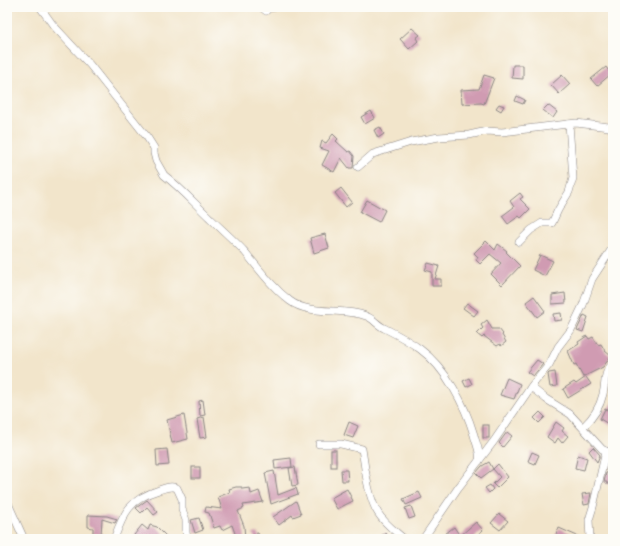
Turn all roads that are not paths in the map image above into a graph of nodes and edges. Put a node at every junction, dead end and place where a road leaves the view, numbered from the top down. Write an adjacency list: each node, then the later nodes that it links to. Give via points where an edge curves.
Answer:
1 (40, 7): 15 (street, via 147,137 164,175 244,251 280,293 292,302 312,310 367,316 428,356 461,401 478,446)
2 (261, 7): 3 (street, via 266,11)
3 (276, 7)
4 (569, 124): 5 (street, via 609,127); 6 (street, via 502,132 487,131 411,142 373,154); 7 (street, via 573,178 569,192 552,223 542,223)
5 (613, 130)
6 (358, 167)
7 (519, 242)
8 (613, 247): 10 (street, via 592,279 571,330 549,365)
9 (613, 364): 11 (street, via 606,374 603,394 592,419)
10 (531, 387): 11 (street); 15 (street)
11 (583, 426): 13 (street)
12 (319, 444): 20 (street, via 341,444 362,449 368,485 377,512)
13 (606, 451): 14 (street); 22 (street, via 589,520)
14 (613, 455)
15 (479, 461): 21 (street)
16 (7, 501): 17 (street)
17 (24, 539)
18 (114, 539): 19 (street, via 123,516 132,503 151,492 170,486 177,488 181,496)
19 (188, 539)
20 (404, 539)
21 (423, 539)
22 (590, 539)

